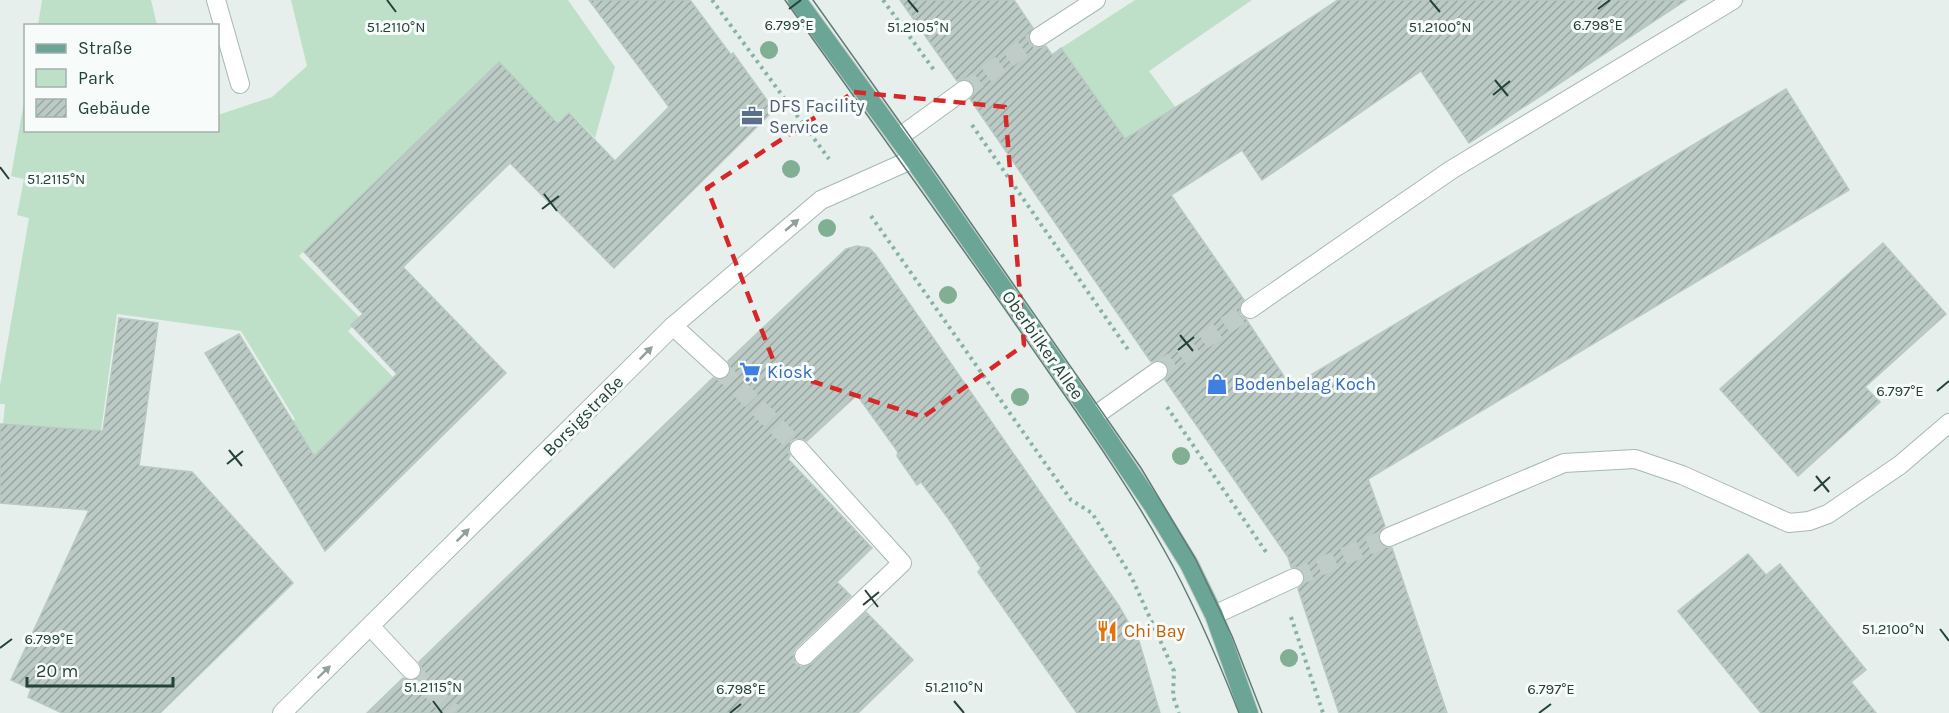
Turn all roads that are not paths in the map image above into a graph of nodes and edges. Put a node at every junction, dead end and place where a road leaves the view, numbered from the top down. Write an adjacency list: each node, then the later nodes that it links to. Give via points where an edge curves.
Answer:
1 (216, 0): 6 (street)
2 (797, 0): 8 (main road, Oberbilker Allee)
3 (1096, 0): 5 (street)
4 (1733, 0): 10 (street, via 1451,171)
5 (1039, 37)
6 (240, 84)
7 (959, 94): 8 (street)
8 (898, 138): 9 (main road, Oberbilker Allee)
9 (913, 159): 11 (street, Borsigstraße, one-way to 9, via 821,200); 14 (main road, Oberbilker Allee)
10 (1250, 309)
11 (673, 326): 12 (street); 20 (street, Borsigstraße, one-way to 11)
12 (720, 369)
13 (1152, 375): 14 (street)
14 (1093, 417): 19 (main road, Oberbilker Allee, via 1183,554)
15 (1949, 423): 17 (street, via 1900,465 1828,514 1809,521 1789,523 1682,475 1635,459 1564,463)
16 (799, 448): 21 (street, via 902,563)
17 (1389, 537)
18 (1287, 581): 19 (street)
19 (1214, 615): 24 (main road, Oberbilker Allee)
20 (371, 627): 22 (street); 23 (street, Borsigstraße, one-way to 20)
21 (804, 656)
22 (411, 670)
23 (282, 713)
24 (1249, 713)

